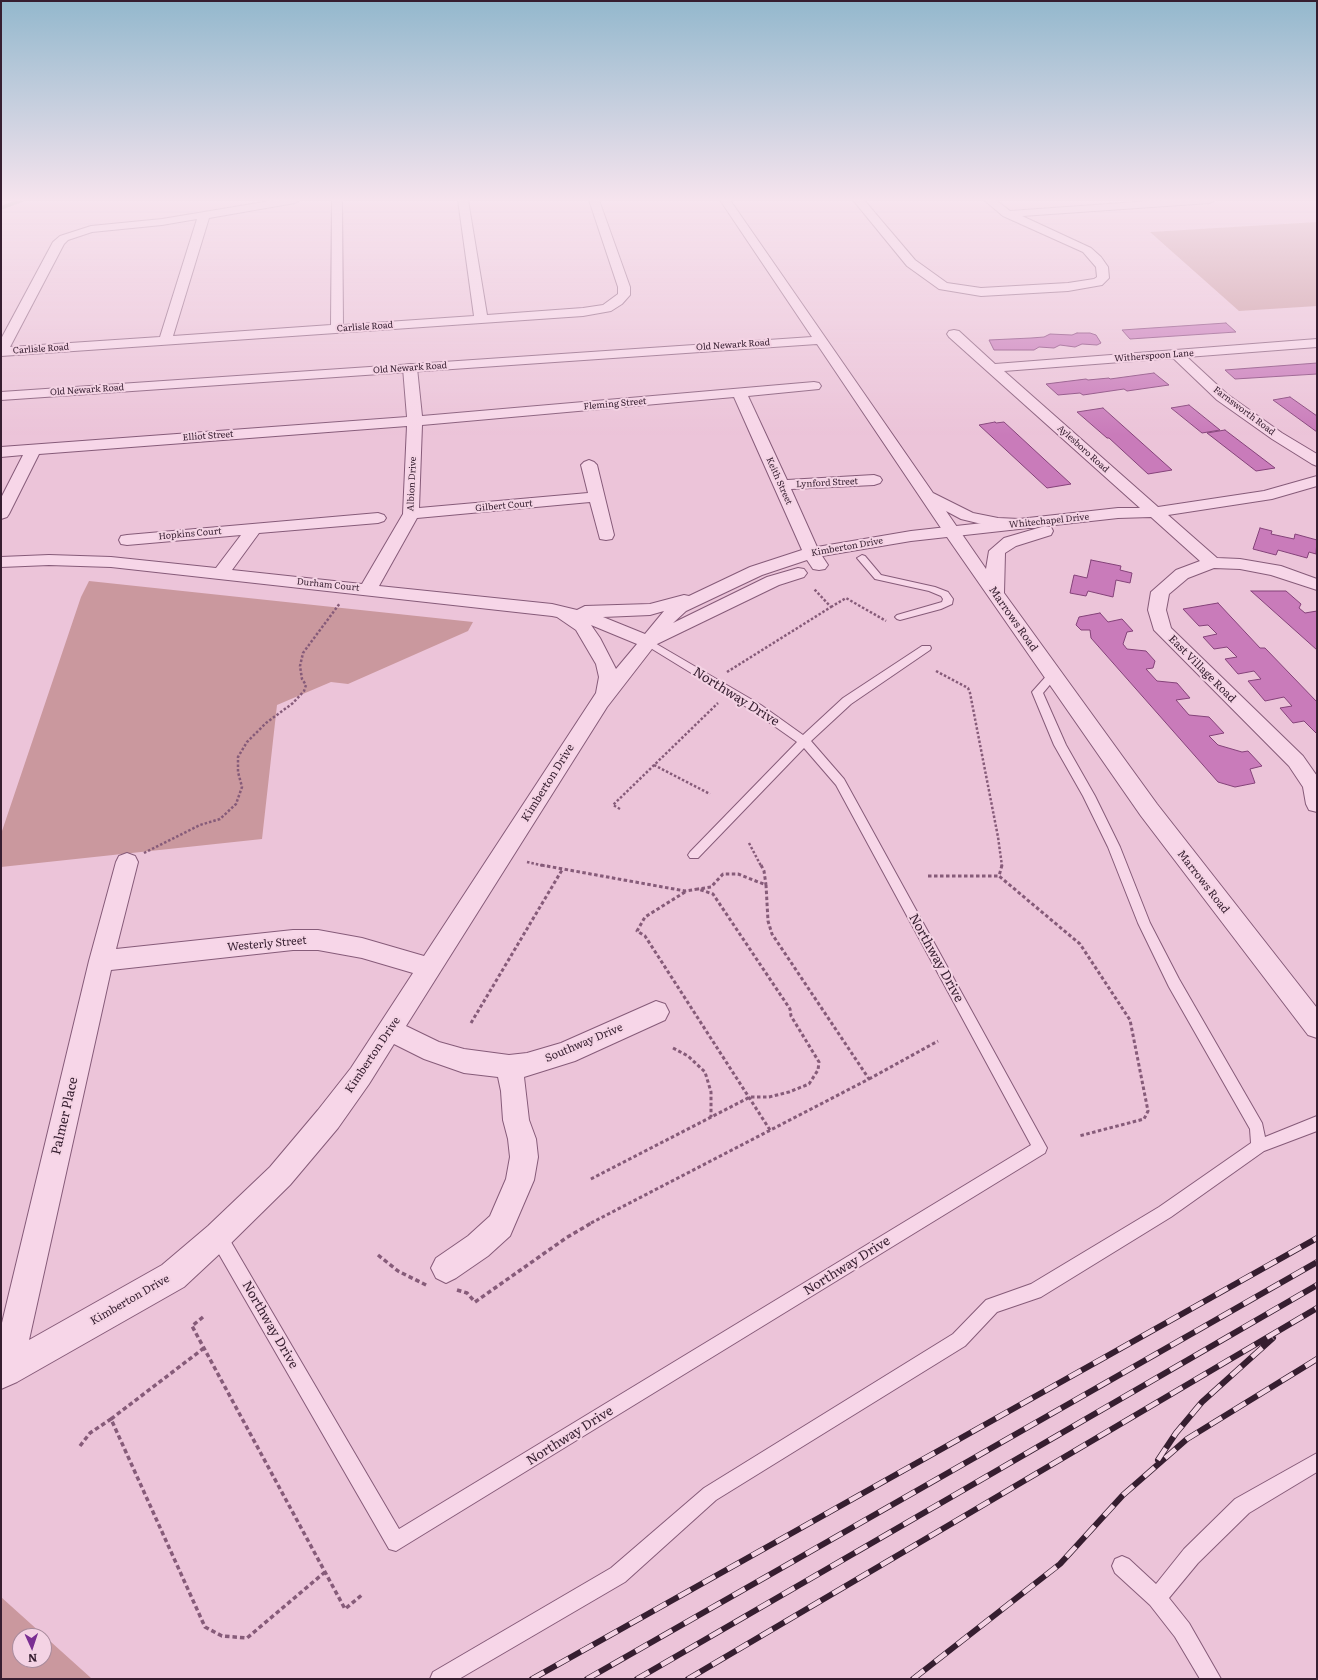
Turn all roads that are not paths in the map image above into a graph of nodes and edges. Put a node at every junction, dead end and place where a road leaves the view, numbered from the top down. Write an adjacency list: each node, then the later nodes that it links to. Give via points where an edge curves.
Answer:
1 (40, 278): 15 (street)
2 (184, 278): 13 (street)
3 (337, 278): 10 (street)
4 (475, 278): 9 (street)
5 (621, 278): 9 (street, Carlisle Road, via 624,295 607,308)
6 (778, 278): 12 (street, Marrows Road)
7 (932, 278): 8 (street, via 943,286 988,292 1068,287 1098,282)
8 (1102, 278)
9 (481, 319): 10 (street, Carlisle Road)
10 (337, 329): 13 (street, Carlisle Road)
11 (954, 334): 18 (street, Aylesboro Road)
12 (819, 340): 17 (street, Old Newark Road); 30 (street, Marrows Road)
13 (165, 341): 15 (street, Carlisle Road)
14 (1317, 343): 16 (street, Witherspoon Lane)
15 (1, 352)
16 (1176, 354): 18 (street, Witherspoon Lane); 25 (street, Farnsworth Road, via 1222,397)
17 (410, 368): 21 (street, Old Newark Road); 22 (street, Albion Drive)
18 (992, 368): 32 (street, Aylesboro Road)
19 (814, 386): 20 (street, Fleming Street)
20 (740, 394): 22 (street, Fleming Street); 29 (street, Keith Street)
21 (1, 396)
22 (415, 421): 23 (street, Elliot Street); 34 (street, Albion Drive)
23 (34, 449): 24 (street, Elliot Street); 33 (street)
24 (1, 452)
25 (1317, 461)
26 (589, 464): 31 (street)
27 (874, 480): 29 (street, Lynford Street)
28 (1317, 482): 32 (street, Whitechapel Drive, via 1266,496)
29 (781, 485): 42 (street, Keith Street)
30 (928, 496): 36 (street, via 967,516 981,520); 39 (street, Marrows Road)
31 (597, 497): 34 (street, Gilbert Court); 38 (street)
32 (1150, 513): 36 (street, Whitechapel Drive, via 1124,521); 44 (street, Aylesboro Road)
33 (1, 514)
34 (411, 514): 47 (street, Albion Drive)
35 (378, 518): 37 (street, Hopkins Court)
36 (1040, 527): 39 (street, Whitechapel Drive); 49 (street, via 997,551)
37 (254, 529): 40 (street, Hopkins Court); 45 (street)
38 (606, 535)
39 (956, 537): 41 (street, Kimberton Drive); 42 (street, Kimberton Drive); 49 (street, Marrows Road)
40 (127, 540)
41 (862, 558): 42 (street, Kimberton Drive); 51 (lane, via 878,577 932,589 945,594 948,599 947,604)
42 (816, 559): 48 (street, Kimberton Drive, via 756,571); 52 (street, Kimberton Drive)
43 (1, 562): 45 (street, Durham Court, via 78,560)
44 (1212, 563): 46 (street, via 1240,564 1275,570); 57 (street, East Village Road, via 1182,574 1160,592 1157,610 1163,630 1296,761 1313,786)
45 (221, 573): 47 (street, Durham Court)
46 (1317, 585)
47 (368, 589): 50 (street, Durham Court)
48 (710, 592): 50 (street, via 650,609 594,612); 52 (street, Kimberton Drive, via 680,607 669,616)
49 (995, 593): 54 (street, Marrows Road)
50 (552, 610): 52 (street, Durham Court, via 590,618); 55 (street, via 582,626 591,638 609,677)
51 (900, 617)
52 (648, 642): 55 (street, Kimberton Drive); 56 (lane, Northway Drive, via 757,708)
53 (926, 648): 56 (lane, via 847,701)
54 (1053, 675): 63 (street, Marrows Road, via 1153,816); 67 (lane, via 1037,692 1060,745 1114,847 1144,923 1174,983 1257,1128)
55 (606, 694): 61 (street, Kimberton Drive)
56 (804, 741): 58 (lane); 68 (lane, Northway Drive, via 840,782 1040,1148 396,1542)
57 (1317, 804)
58 (694, 855)
59 (127, 862): 60 (street, Palmer Place)
60 (101, 961): 61 (street, Westerly Street, via 293,940 318,940 362,948); 70 (street, Palmer Place)
61 (430, 968): 64 (street, Kimberton Drive)
62 (656, 1012): 65 (street, Southway Drive, via 566,1053 535,1063)
63 (1317, 1027)
64 (390, 1030): 65 (street, Southway Drive, via 433,1051 464,1061); 68 (street, Kimberton Drive, via 328,1119 280,1176)
65 (509, 1067): 69 (street, via 524,1157 520,1180 500,1226)
66 (1317, 1123): 67 (lane)
67 (1259, 1146): 74 (lane, via 1165,1212 1041,1287 992,1306 959,1340 710,1494 618,1575)
68 (218, 1236): 70 (street, Kimberton Drive, via 173,1276)
69 (442, 1281)
70 (4, 1372)
71 (1317, 1462): 73 (lane, via 1242,1506 1191,1556)
72 (1122, 1566): 73 (lane)
73 (1157, 1598): 75 (lane, via 1182,1630)
74 (440, 1679)
75 (1211, 1679)

